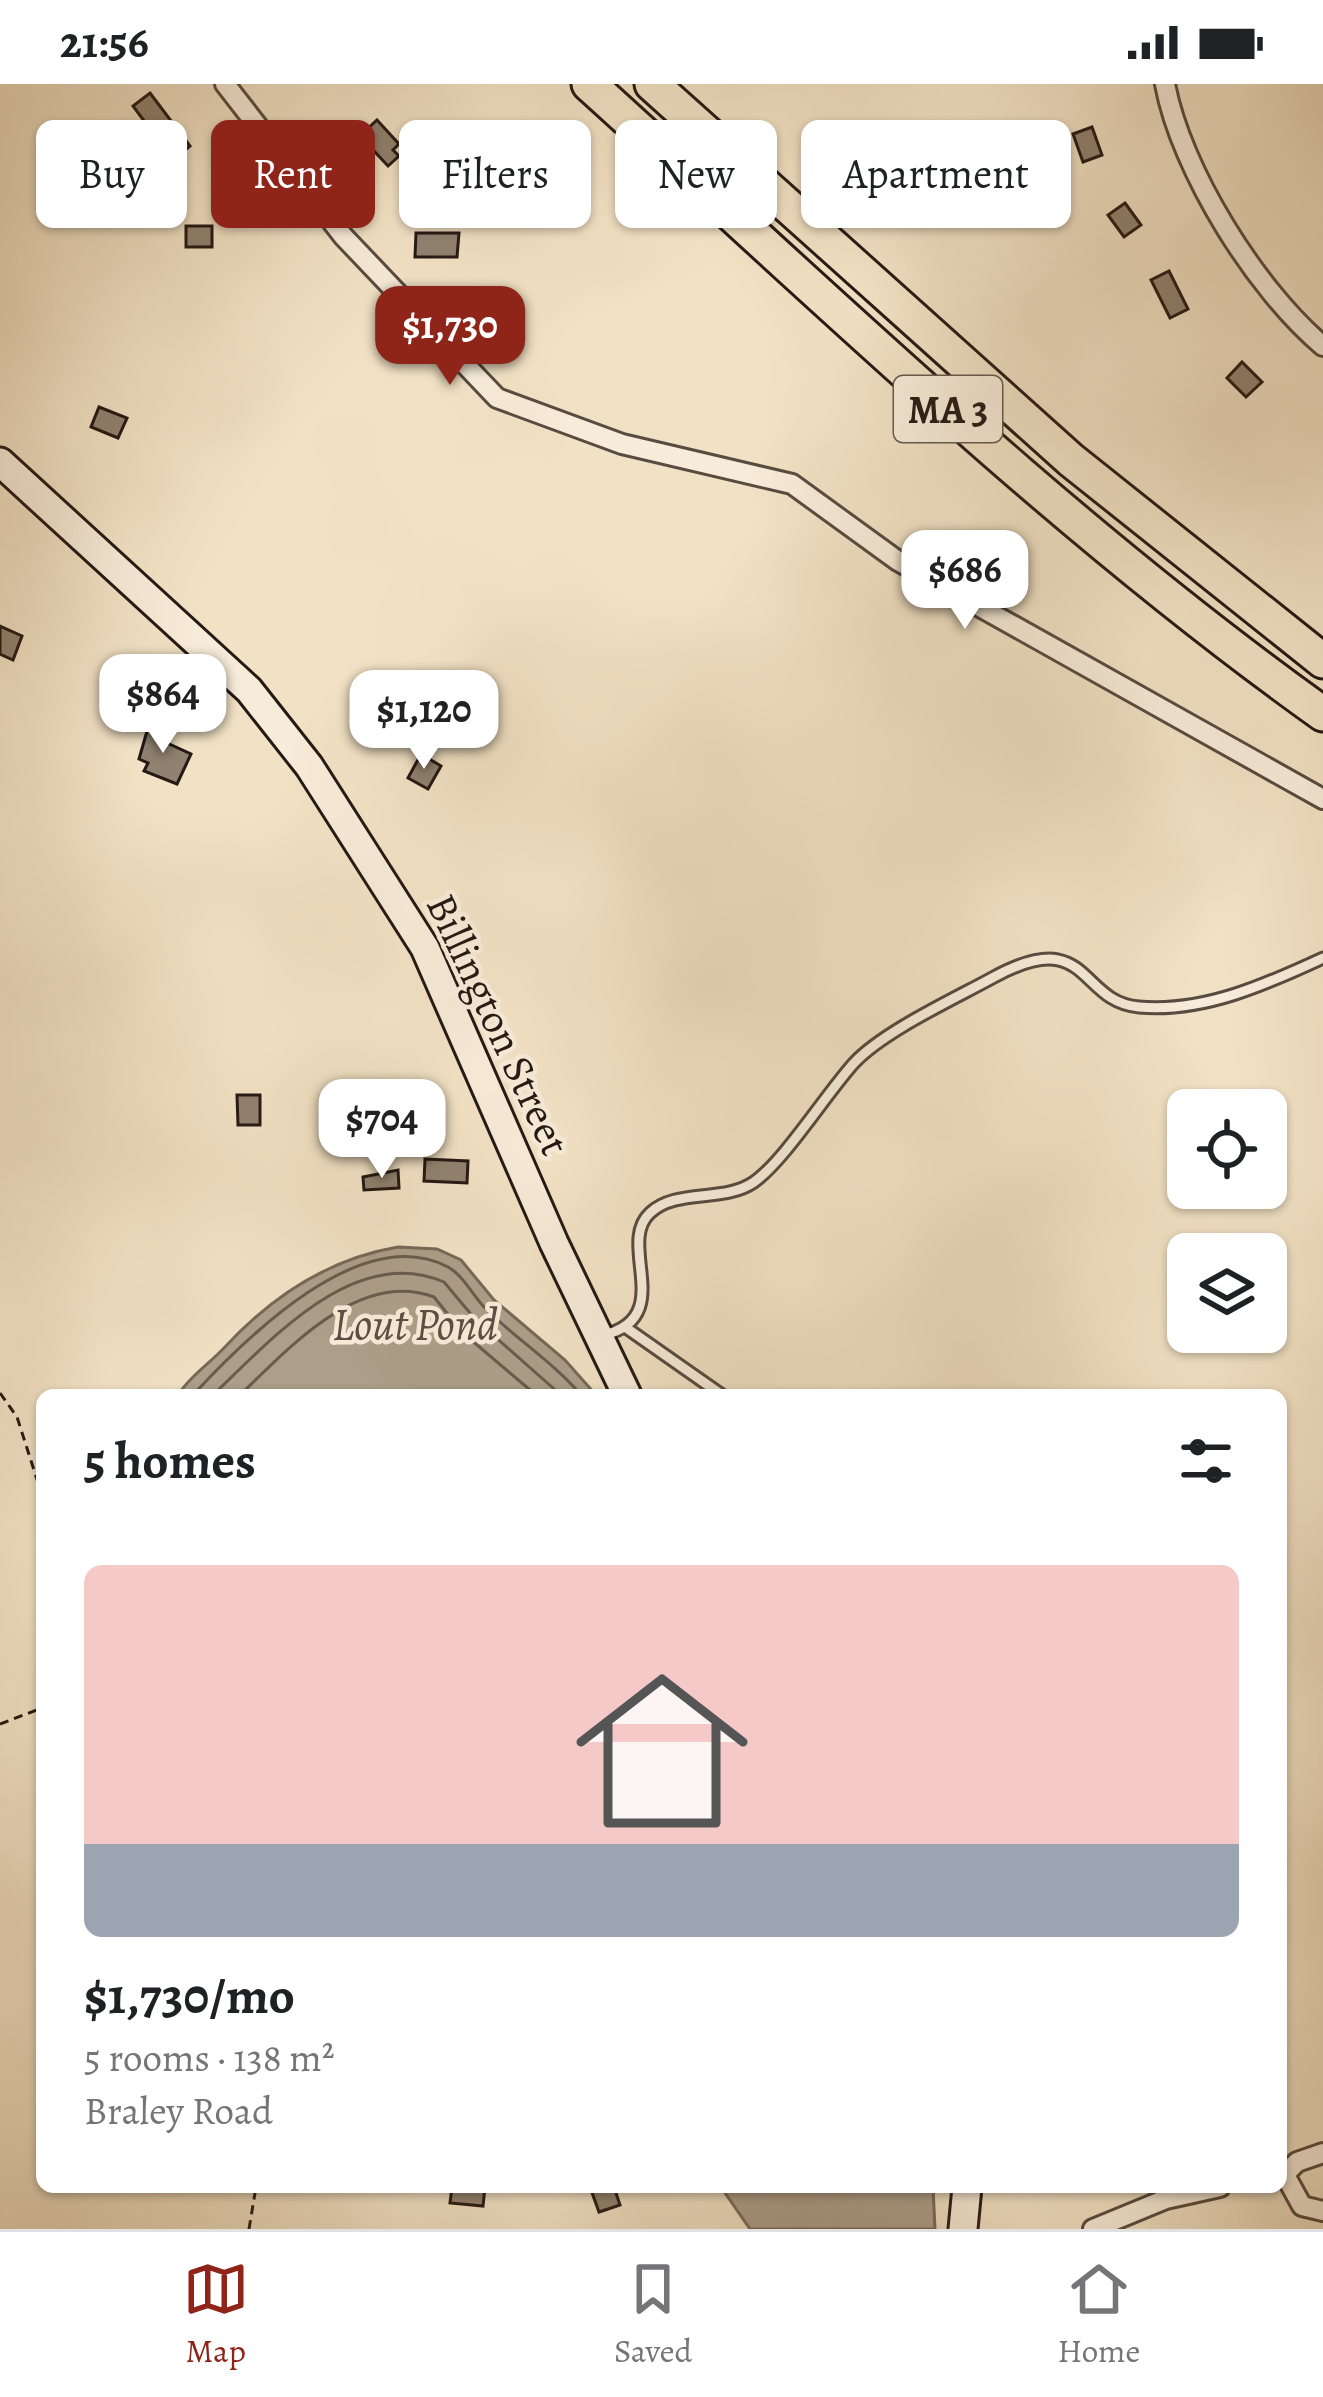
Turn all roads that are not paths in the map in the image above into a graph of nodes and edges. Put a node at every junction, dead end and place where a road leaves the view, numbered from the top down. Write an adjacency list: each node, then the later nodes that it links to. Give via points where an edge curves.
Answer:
1 (225, 84): 9 (street, via 343,236 497,398 622,444 792,484 898,561)
2 (590, 84): 8 (highway, MA 3, via 978,437)
3 (652, 84): 7 (highway, MA 3, via 1071,460)
4 (1166, 84): 5 (street, via 1179,134 1232,234)
5 (1323, 346)
6 (0, 462): 11 (street, Billington Street, via 250,690 309,766 425,948)
7 (1323, 661)
8 (1323, 714)
9 (1323, 799)
10 (1323, 958): 11 (lane, via 1230,997 1152,1007 1122,1003 1072,962 1036,962 995,976 858,1058 757,1181 660,1205 646,1216 638,1232 638,1312)
11 (612, 1332): 12 (street, Billington Street); 13 (lane)
12 (626, 1389)
13 (712, 1389)
14 (1323, 2153): 15 (street)
15 (1287, 2172)
16 (1287, 2183): 19 (street, via 1300,2204)
17 (967, 2193): 20 (street)
18 (1193, 2193): 21 (street)
19 (1323, 2211)
20 (963, 2229)
21 (1094, 2229)

